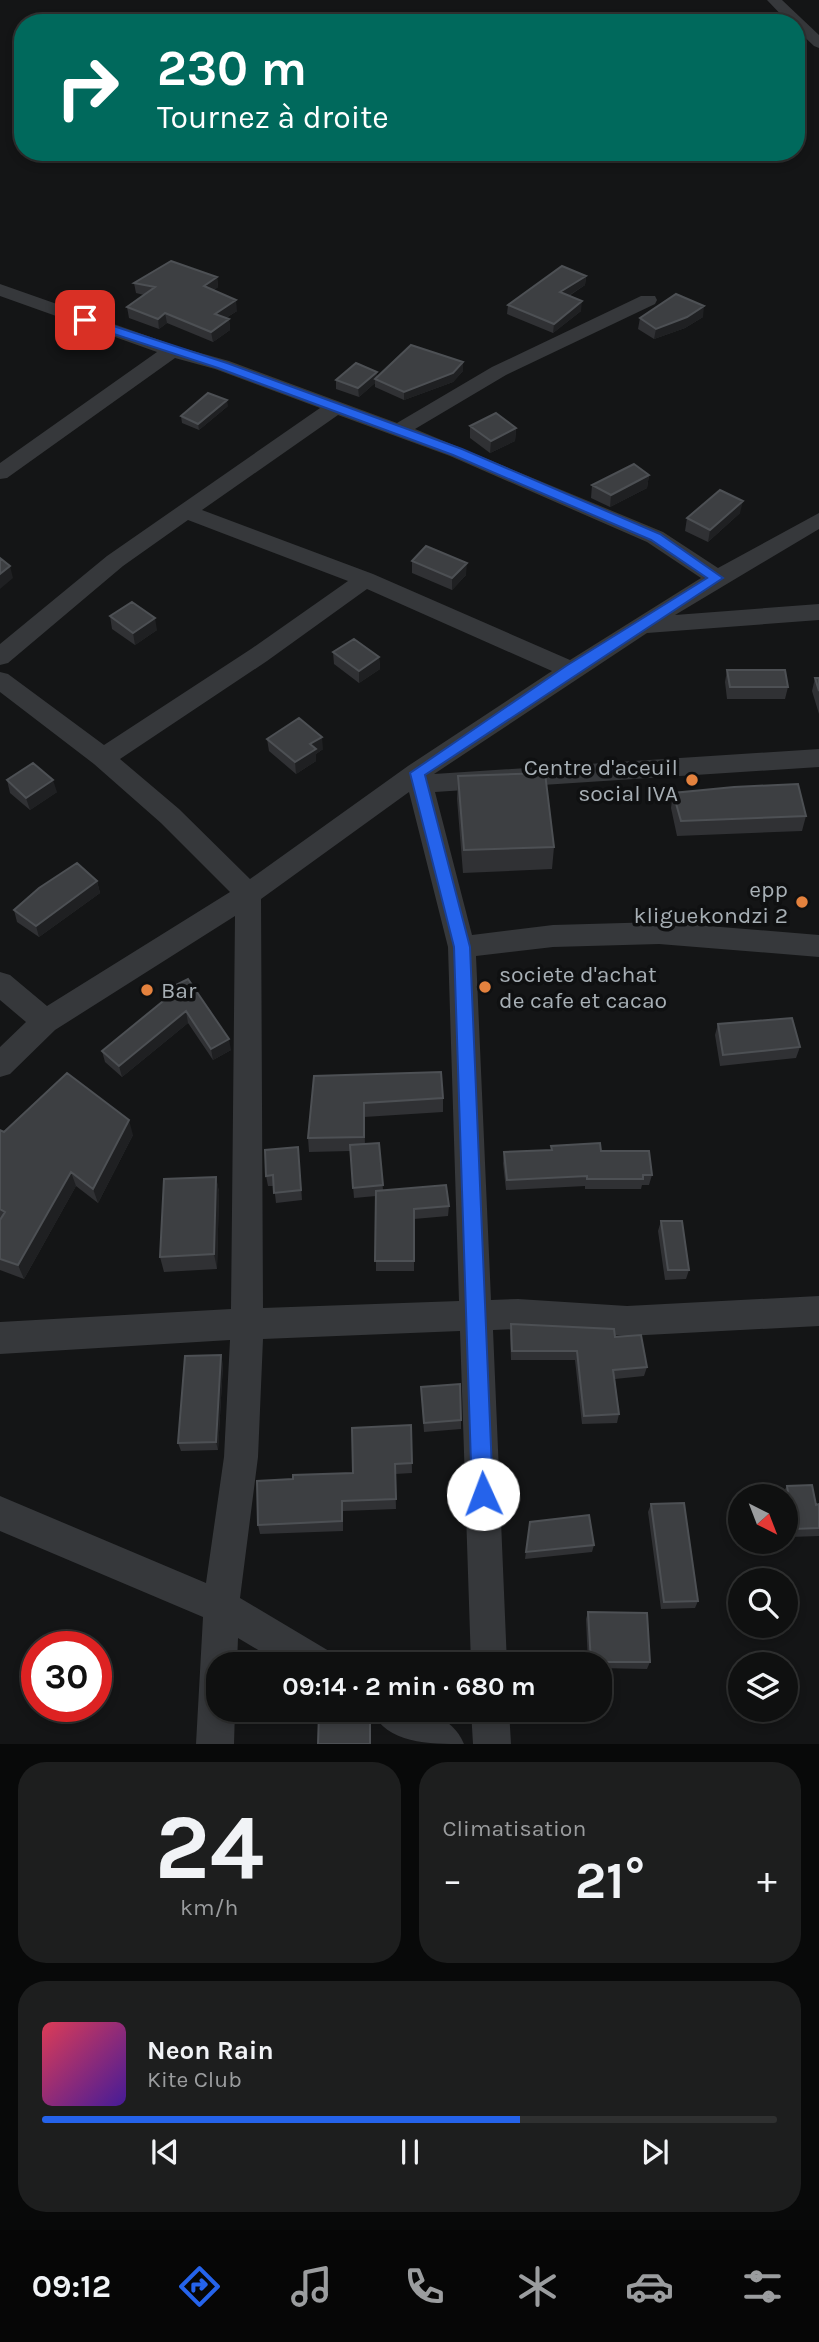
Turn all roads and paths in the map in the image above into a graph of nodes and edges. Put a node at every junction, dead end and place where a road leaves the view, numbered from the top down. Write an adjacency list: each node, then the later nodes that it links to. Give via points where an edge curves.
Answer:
1 (774, 0): 2 (street)
2 (789, 14)
3 (805, 30): 4 (street)
4 (819, 43)
5 (5, 298): 7 (street)
6 (648, 300): 9 (street, via 499,371)
7 (172, 351): 8 (street); 10 (street)
8 (334, 408): 9 (street); 11 (street)
9 (400, 430): 13 (street, via 656,537)
10 (0, 473)
11 (187, 512): 14 (street); 17 (street, via 115,561)
12 (819, 520): 13 (street)
13 (717, 578): 16 (street)
14 (365, 579): 18 (street); 20 (street)
15 (819, 612): 16 (street)
16 (640, 625): 18 (street)
17 (0, 657)
18 (571, 670): 22 (street)
19 (0, 680): 20 (street)
20 (103, 758): 23 (street, via 170,816)
21 (819, 758): 22 (street)
22 (419, 778): 23 (street); 25 (street)
23 (248, 894): 27 (street); 31 (street)
24 (819, 946): 25 (street, via 659,933 553,936)
25 (462, 947): 30 (street)
26 (0, 983): 27 (street)
27 (45, 1022): 28 (street)
28 (0, 1065)
29 (819, 1311): 30 (street, via 627,1321 518,1314)
30 (478, 1318): 31 (street); 37 (street)
31 (247, 1324): 32 (street); 34 (street, via 241,1457)
32 (0, 1338)
33 (0, 1513): 34 (street)
34 (221, 1606): 35 (street); 36 (street)
35 (219, 1652)
36 (296, 1652)
37 (489, 1652)
38 (216, 1722): 41 (street)
39 (409, 1722): 42 (street)
40 (491, 1722): 43 (street)
41 (215, 1744)
42 (445, 1744)
43 (492, 1744)

